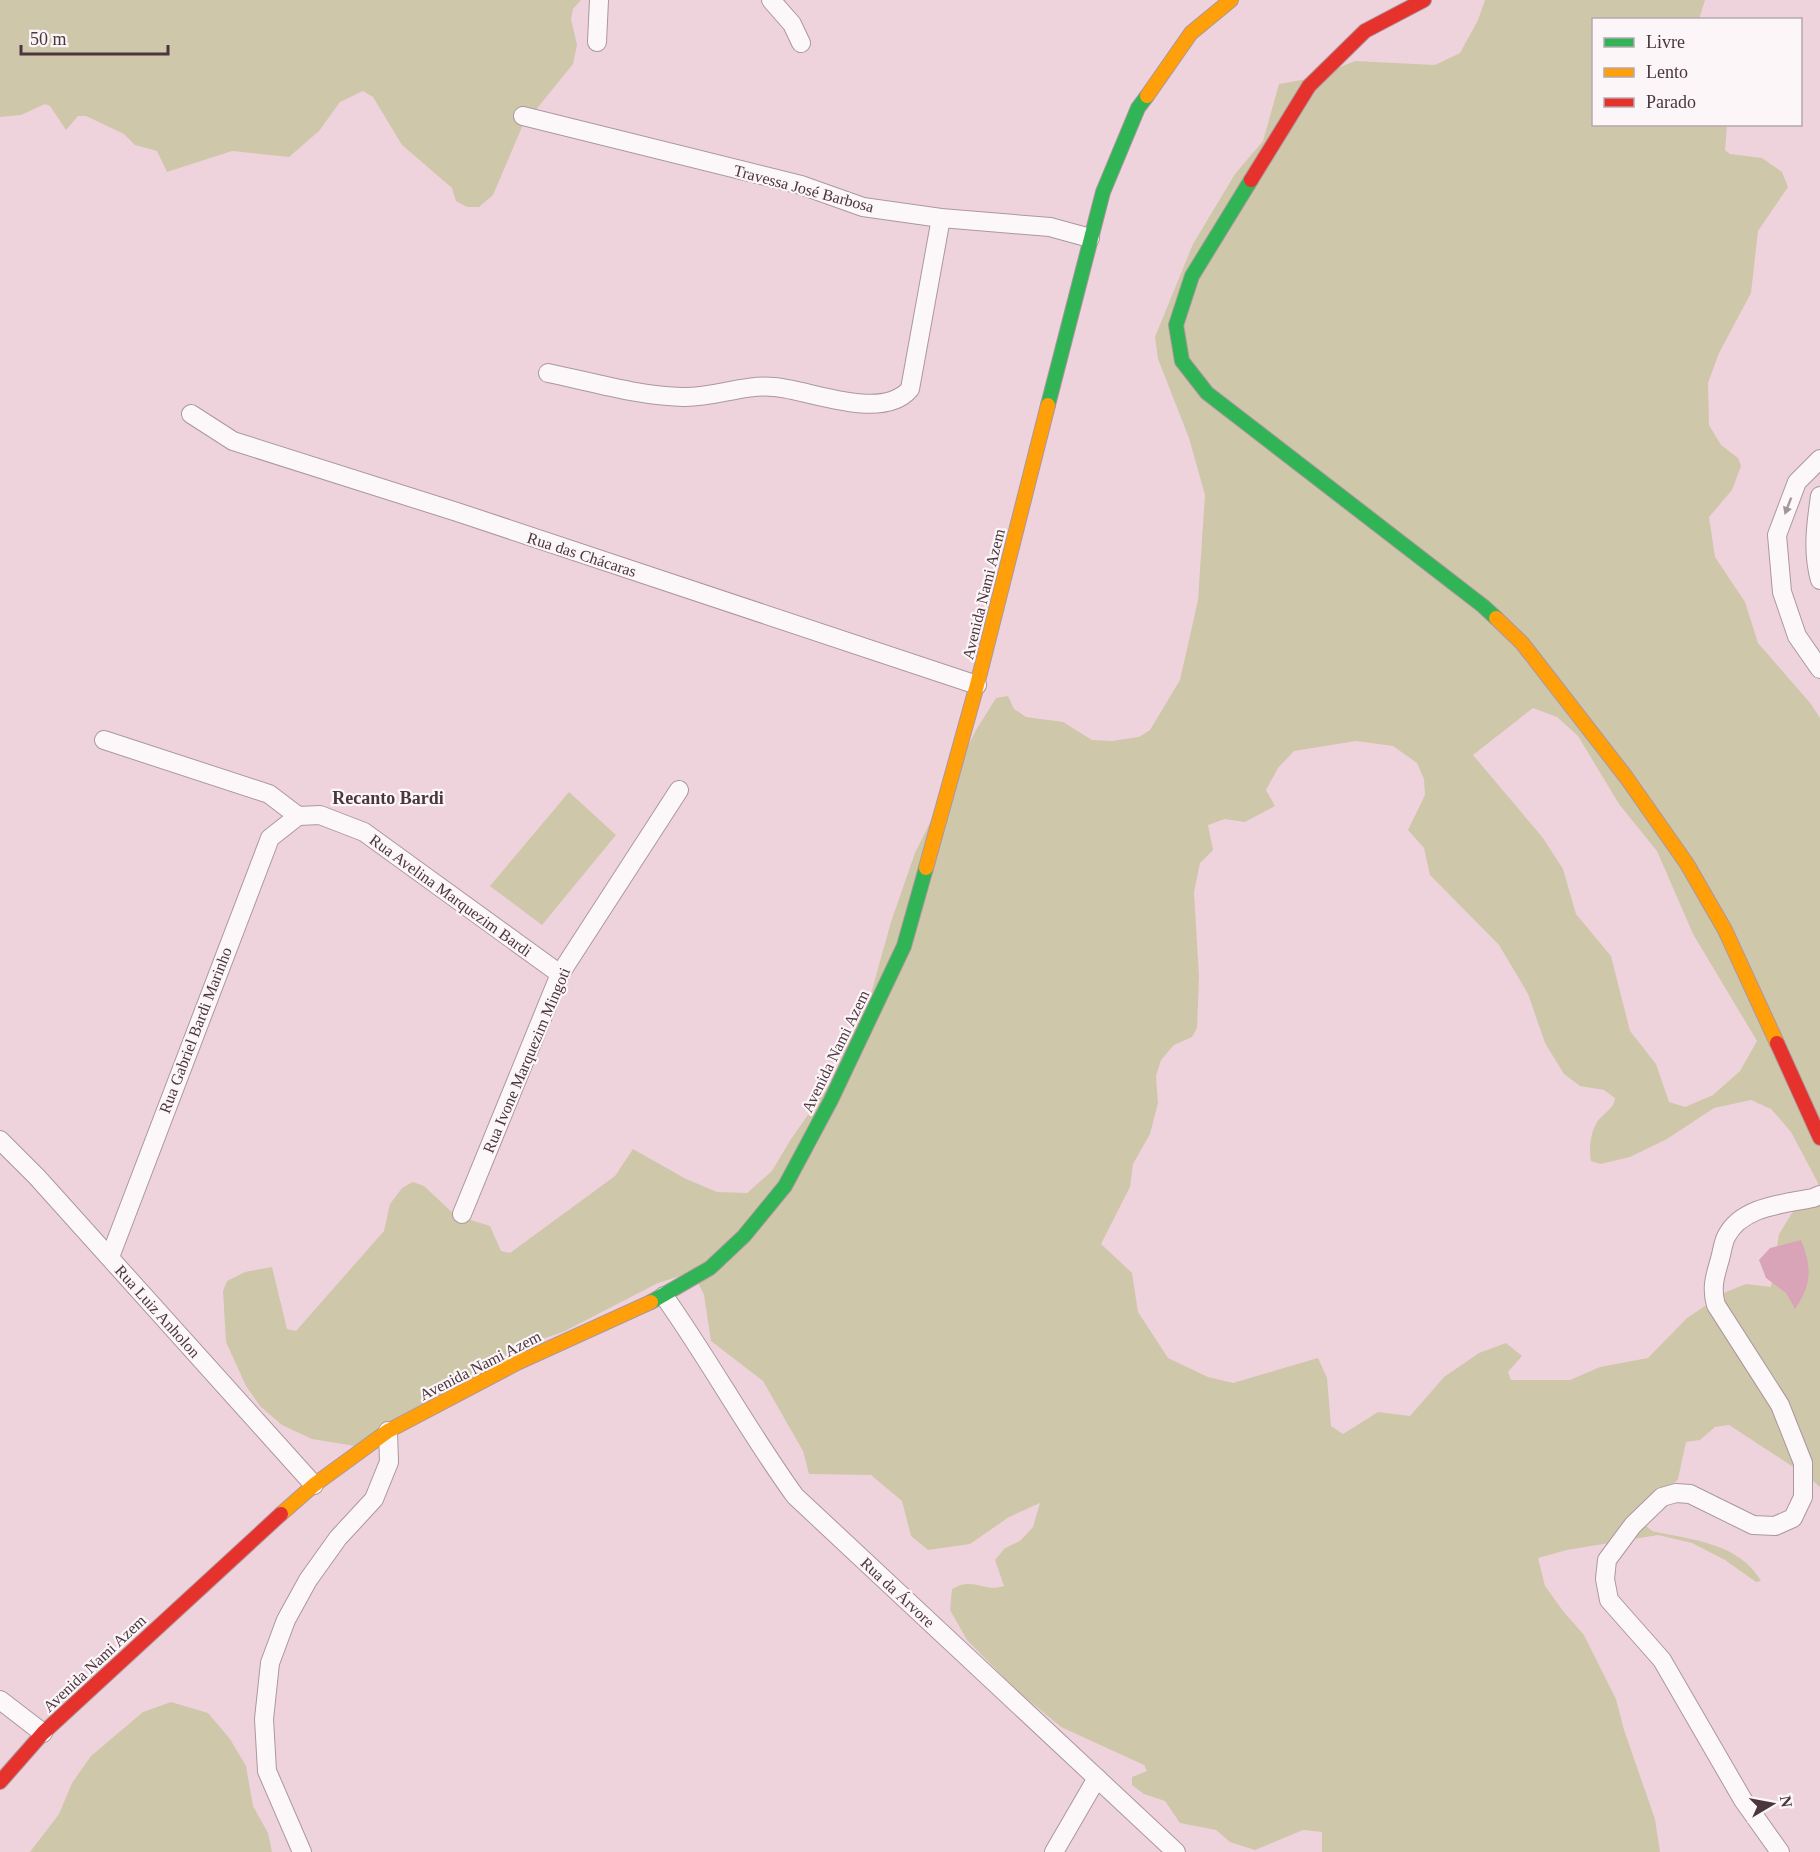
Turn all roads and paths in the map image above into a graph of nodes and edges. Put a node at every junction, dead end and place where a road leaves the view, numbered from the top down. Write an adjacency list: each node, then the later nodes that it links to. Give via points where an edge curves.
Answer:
1 (599, 0): 5 (street)
2 (771, 0): 6 (street, via 792,24)
3 (1231, 0): 9 (street, Avenida Nami Azem, via 1191,33 1138,108 1103,192)
4 (1424, 0): 21 (street, via 1365,31 1309,87 1192,276 1176,325 1182,362 1207,393 1483,606 1522,643 1626,777 1687,864 1725,930)
5 (597, 42)
6 (801, 43)
7 (523, 116): 8 (street, Travessa José Barbosa, via 801,185 863,207)
8 (941, 218): 9 (street, Travessa José Barbosa, via 1050,227); 10 (street, via 910,389 903,397 886,404 868,405 754,386 686,397 656,396)
9 (1090, 238): 16 (street, Avenida Nami Azem)
10 (548, 373)
11 (191, 414): 16 (street, Rua das Chácaras, via 233,441)
12 (1820, 459): 15 (street, one-way to 15, via 1797,482 1777,535 1782,592 1797,636)
13 (1820, 496): 14 (street, via 1815,551)
14 (1820, 580)
15 (1820, 669)
16 (977, 685): 26 (street, Avenida Nami Azem, via 904,946 831,1100 785,1186 744,1236 710,1268)
17 (104, 740): 19 (street, via 269,794)
18 (679, 790): 20 (street, Rua Ivone Marquezim Mingoti)
19 (298, 816): 20 (street, Rua Avelina Marquezim Bardi, via 320,815 364,832); 25 (street, Rua Gabriel Bardi Marinho, via 270,838)
20 (560, 974): 24 (street, Rua Ivone Marquezim Mingoti)
21 (1820, 1138)
22 (0, 1140): 25 (street, Rua Luiz Anholon)
23 (1820, 1195): 36 (street, via 1759,1209 1736,1222 1726,1237 1714,1281 1716,1305 1780,1405 1803,1463 1803,1497 1793,1518 1775,1526 1753,1525 1690,1494 1662,1497 1607,1560 1605,1579 1609,1600 1662,1660 1743,1800)
24 (462, 1214)
25 (110, 1257): 28 (street, Rua Luiz Anholon)
26 (664, 1296): 27 (street, Avenida Nami Azem, via 517,1363); 31 (street, Rua da Árvore, via 795,1496)
27 (388, 1431): 28 (street, Avenida Nami Azem); 33 (street, via 389,1462 374,1499 338,1538 308,1580 286,1620 270,1663 264,1719 267,1771)
28 (314, 1485): 30 (street, Avenida Nami Azem)
29 (0, 1700): 30 (street)
30 (43, 1733): 32 (street, Avenida Nami Azem)
31 (1097, 1778): 34 (street); 35 (street, Rua da Árvore)
32 (0, 1782)
33 (302, 1852)
34 (1054, 1852)
35 (1176, 1852)
36 (1780, 1852)

